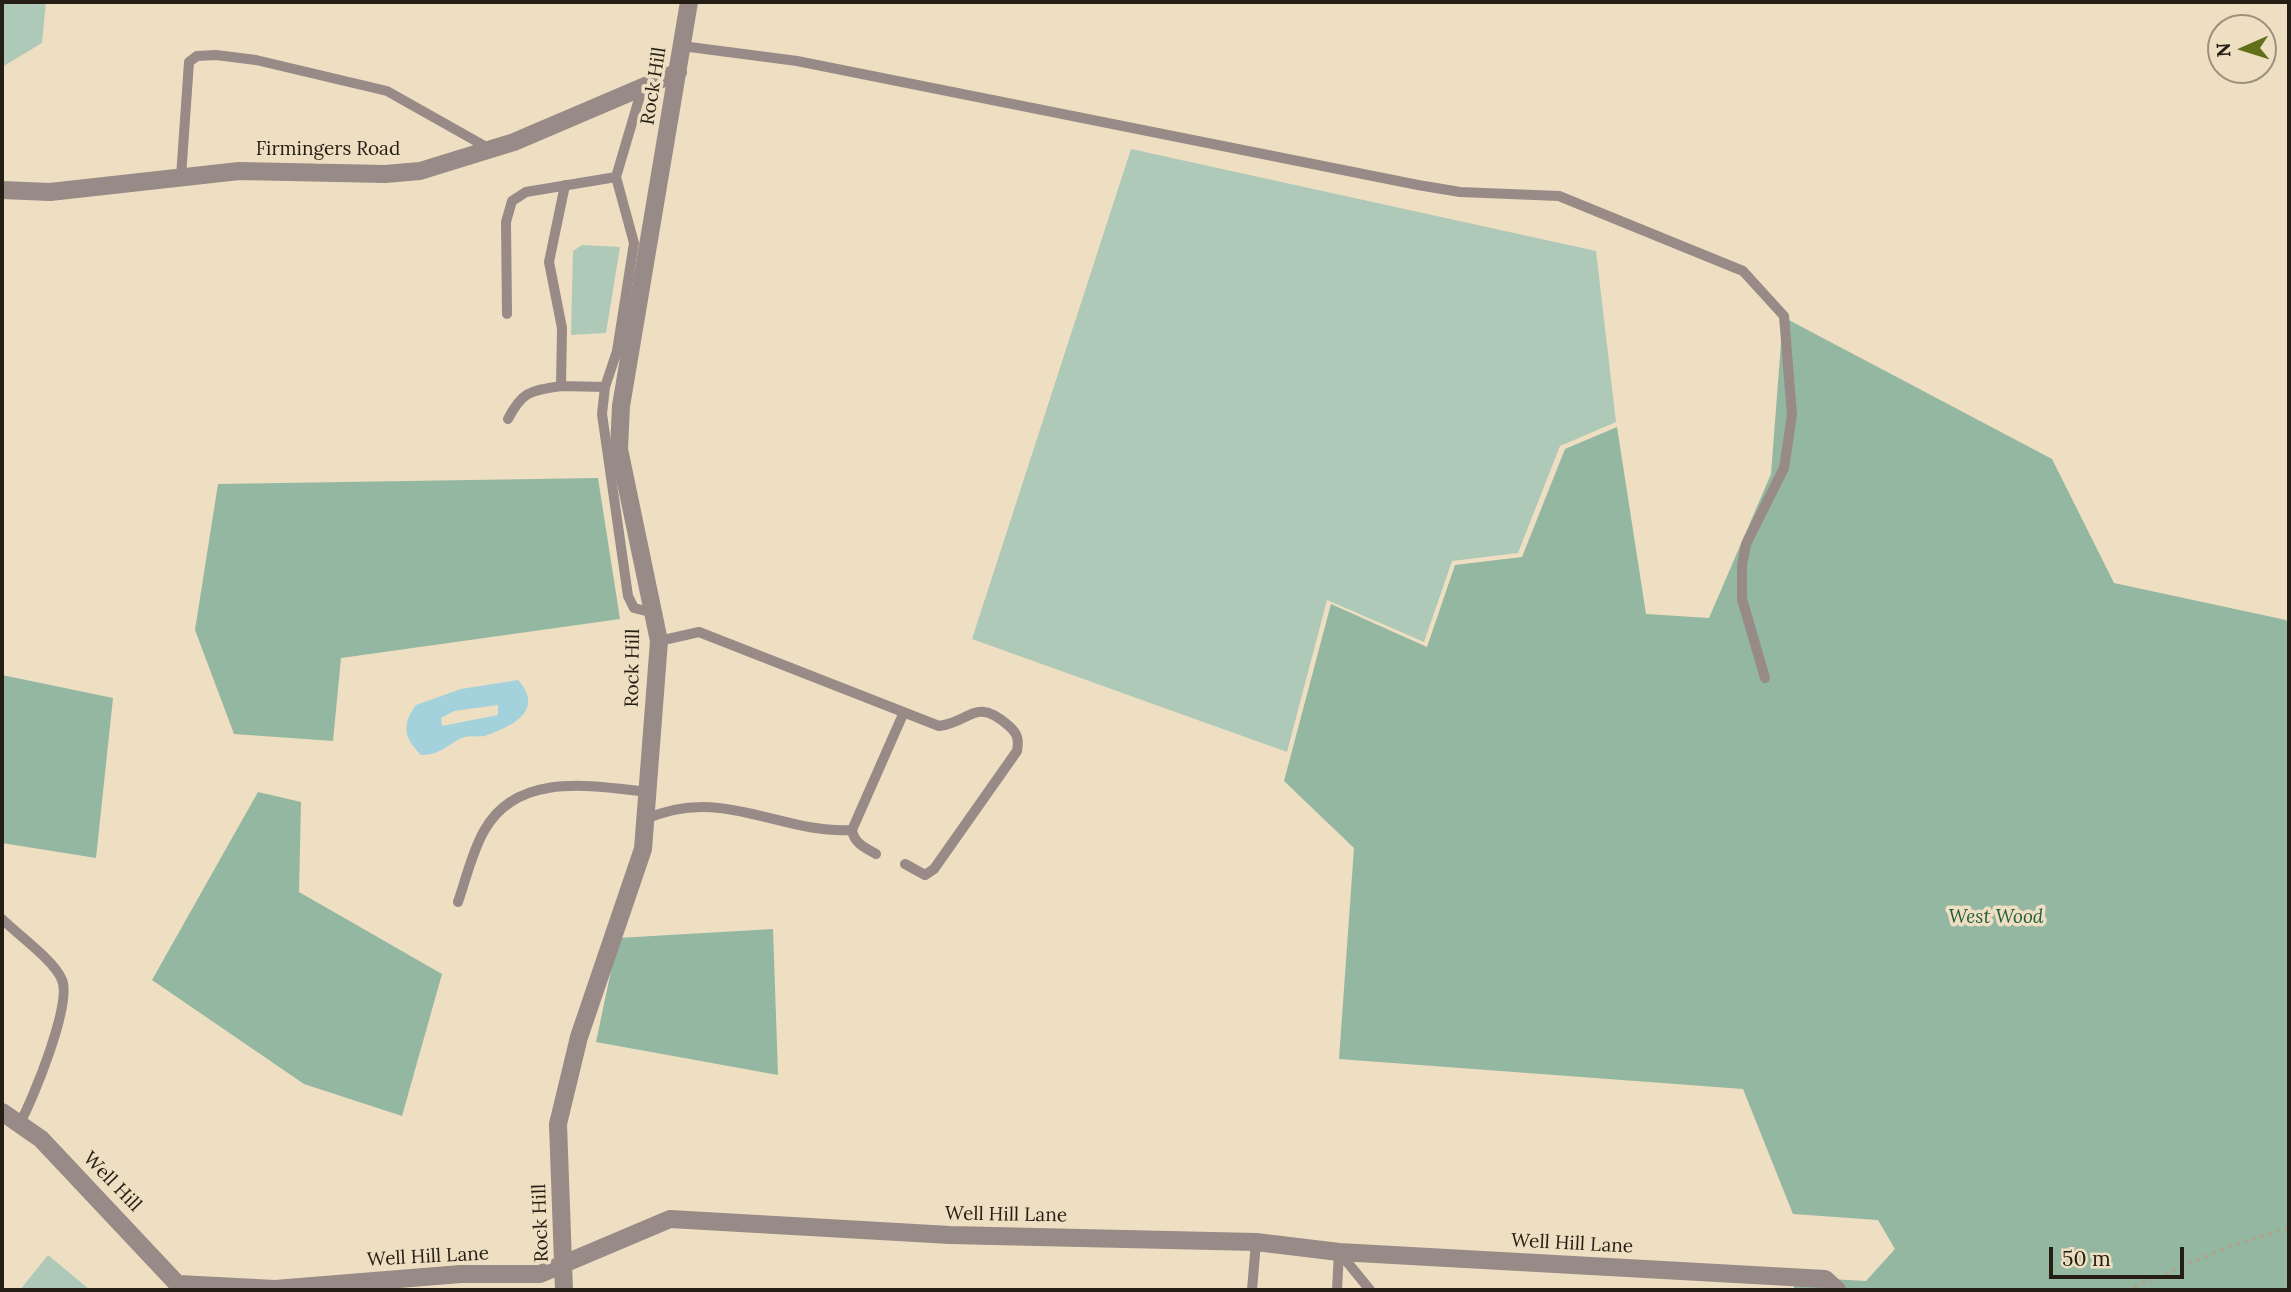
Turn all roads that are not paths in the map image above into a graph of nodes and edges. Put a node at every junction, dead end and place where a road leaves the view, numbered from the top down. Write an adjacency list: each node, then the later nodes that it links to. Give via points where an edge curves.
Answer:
1 (689, 2): 2 (street, Rock Hill)
2 (682, 46): 3 (street, Rock Hill); 16 (lane, via 810,63 1418,185 1460,192 1559,196 1743,271 1784,316 1791,383 1792,415 1784,468 1746,544 1742,565 1742,599)
3 (678, 72): 4 (street, Firmingers Road); 14 (street, Rock Hill, via 621,405 619,449)
4 (642, 89): 5 (street, Firmingers Road); 7 (lane)
5 (490, 149): 6 (street, Firmingers Road, via 420,171 239,171); 6 (lane, via 387,91 256,60 197,56 189,62)
6 (181, 177): 9 (street, Firmingers Road, via 50,192)
7 (616, 177): 8 (lane); 12 (lane, via 634,243 617,351)
8 (565, 185): 10 (lane, via 526,192 508,208); 11 (lane, via 549,262 562,328)
9 (2, 190)
10 (507, 314)
11 (561, 386): 12 (lane); 13 (lane, via 528,392 518,399)
12 (605, 387): 14 (lane, via 604,435 628,596 635,608)
13 (508, 419)
14 (654, 613): 15 (street, Rock Hill)
15 (659, 641): 17 (lane, via 699,632); 18 (street, Rock Hill)
16 (1765, 678)
17 (904, 712): 20 (lane); 22 (lane, via 939,726 982,710 1002,719 1019,741 1017,751 934,869 925,875)
18 (648, 792): 19 (street, Rock Hill); 23 (lane, via 559,785 512,801 484,831)
19 (646, 819): 20 (lane, via 688,806 762,814 823,830); 29 (street, Rock Hill, via 643,849 579,1037 558,1124)
20 (852, 830): 21 (lane, via 862,847)
21 (876, 854)
22 (905, 864)
23 (458, 902)
24 (2, 919): 26 (lane, via 64,984 54,1037)
25 (2, 1112): 26 (street, Well Hill)
26 (20, 1122): 30 (street, Well Hill)
27 (1256, 1242): 28 (street, Well Hill Lane); 29 (street, Well Hill Lane, via 950,1234 670,1219); 32 (lane)
28 (1339, 1252): 33 (lane); 34 (lane); 35 (street, Well Hill Lane, via 1825,1279)
29 (564, 1266): 30 (street, Well Hill Lane, via 540,1274 461,1274 275,1289); 31 (street, Rock Hill)
30 (181, 1287)
31 (564, 1290)
32 (1252, 1290)
33 (1337, 1290)
34 (1370, 1290)
35 (1837, 1290)

